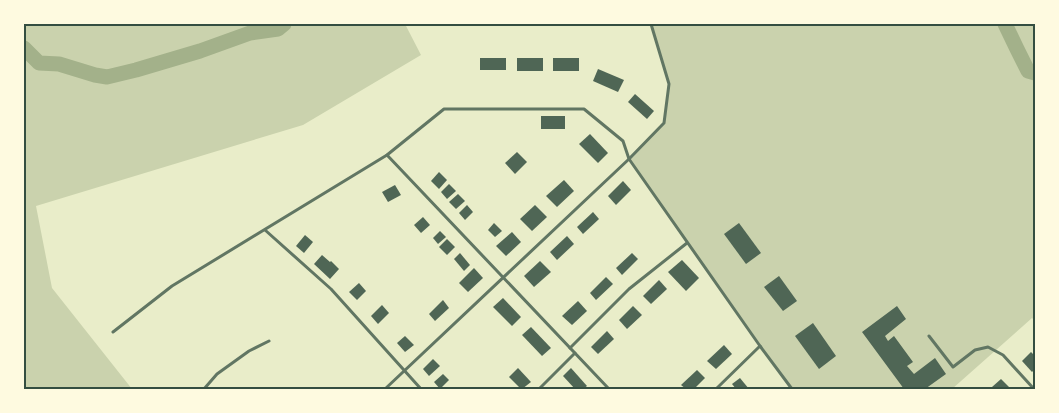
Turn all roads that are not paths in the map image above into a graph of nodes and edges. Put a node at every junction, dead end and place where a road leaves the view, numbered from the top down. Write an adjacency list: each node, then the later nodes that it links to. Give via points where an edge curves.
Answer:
1 (651, 24): 3 (street, via 669,84 664,123)
2 (387, 155): 3 (street, via 444,109 584,109 623,140); 4 (street); 6 (street)
3 (629, 160): 5 (street); 6 (street)
4 (265, 230): 7 (street, via 172,286); 13 (street, via 331,289)
5 (687, 243): 10 (street); 11 (street, via 629,290)
6 (504, 278): 11 (street); 13 (street)
7 (113, 332)
8 (929, 336): 21 (street, via 952,366 975,350 988,347 1003,355)
9 (269, 341): 14 (street, via 249,350 217,374)
10 (760, 346): 19 (street); 20 (street)
11 (570, 348): 12 (street)
12 (574, 353): 17 (street); 18 (street)
13 (404, 371): 15 (street); 16 (street)
14 (204, 389)
15 (385, 389)
16 (421, 389)
17 (539, 389)
18 (609, 389)
19 (716, 389)
20 (792, 389)
21 (1034, 389)

